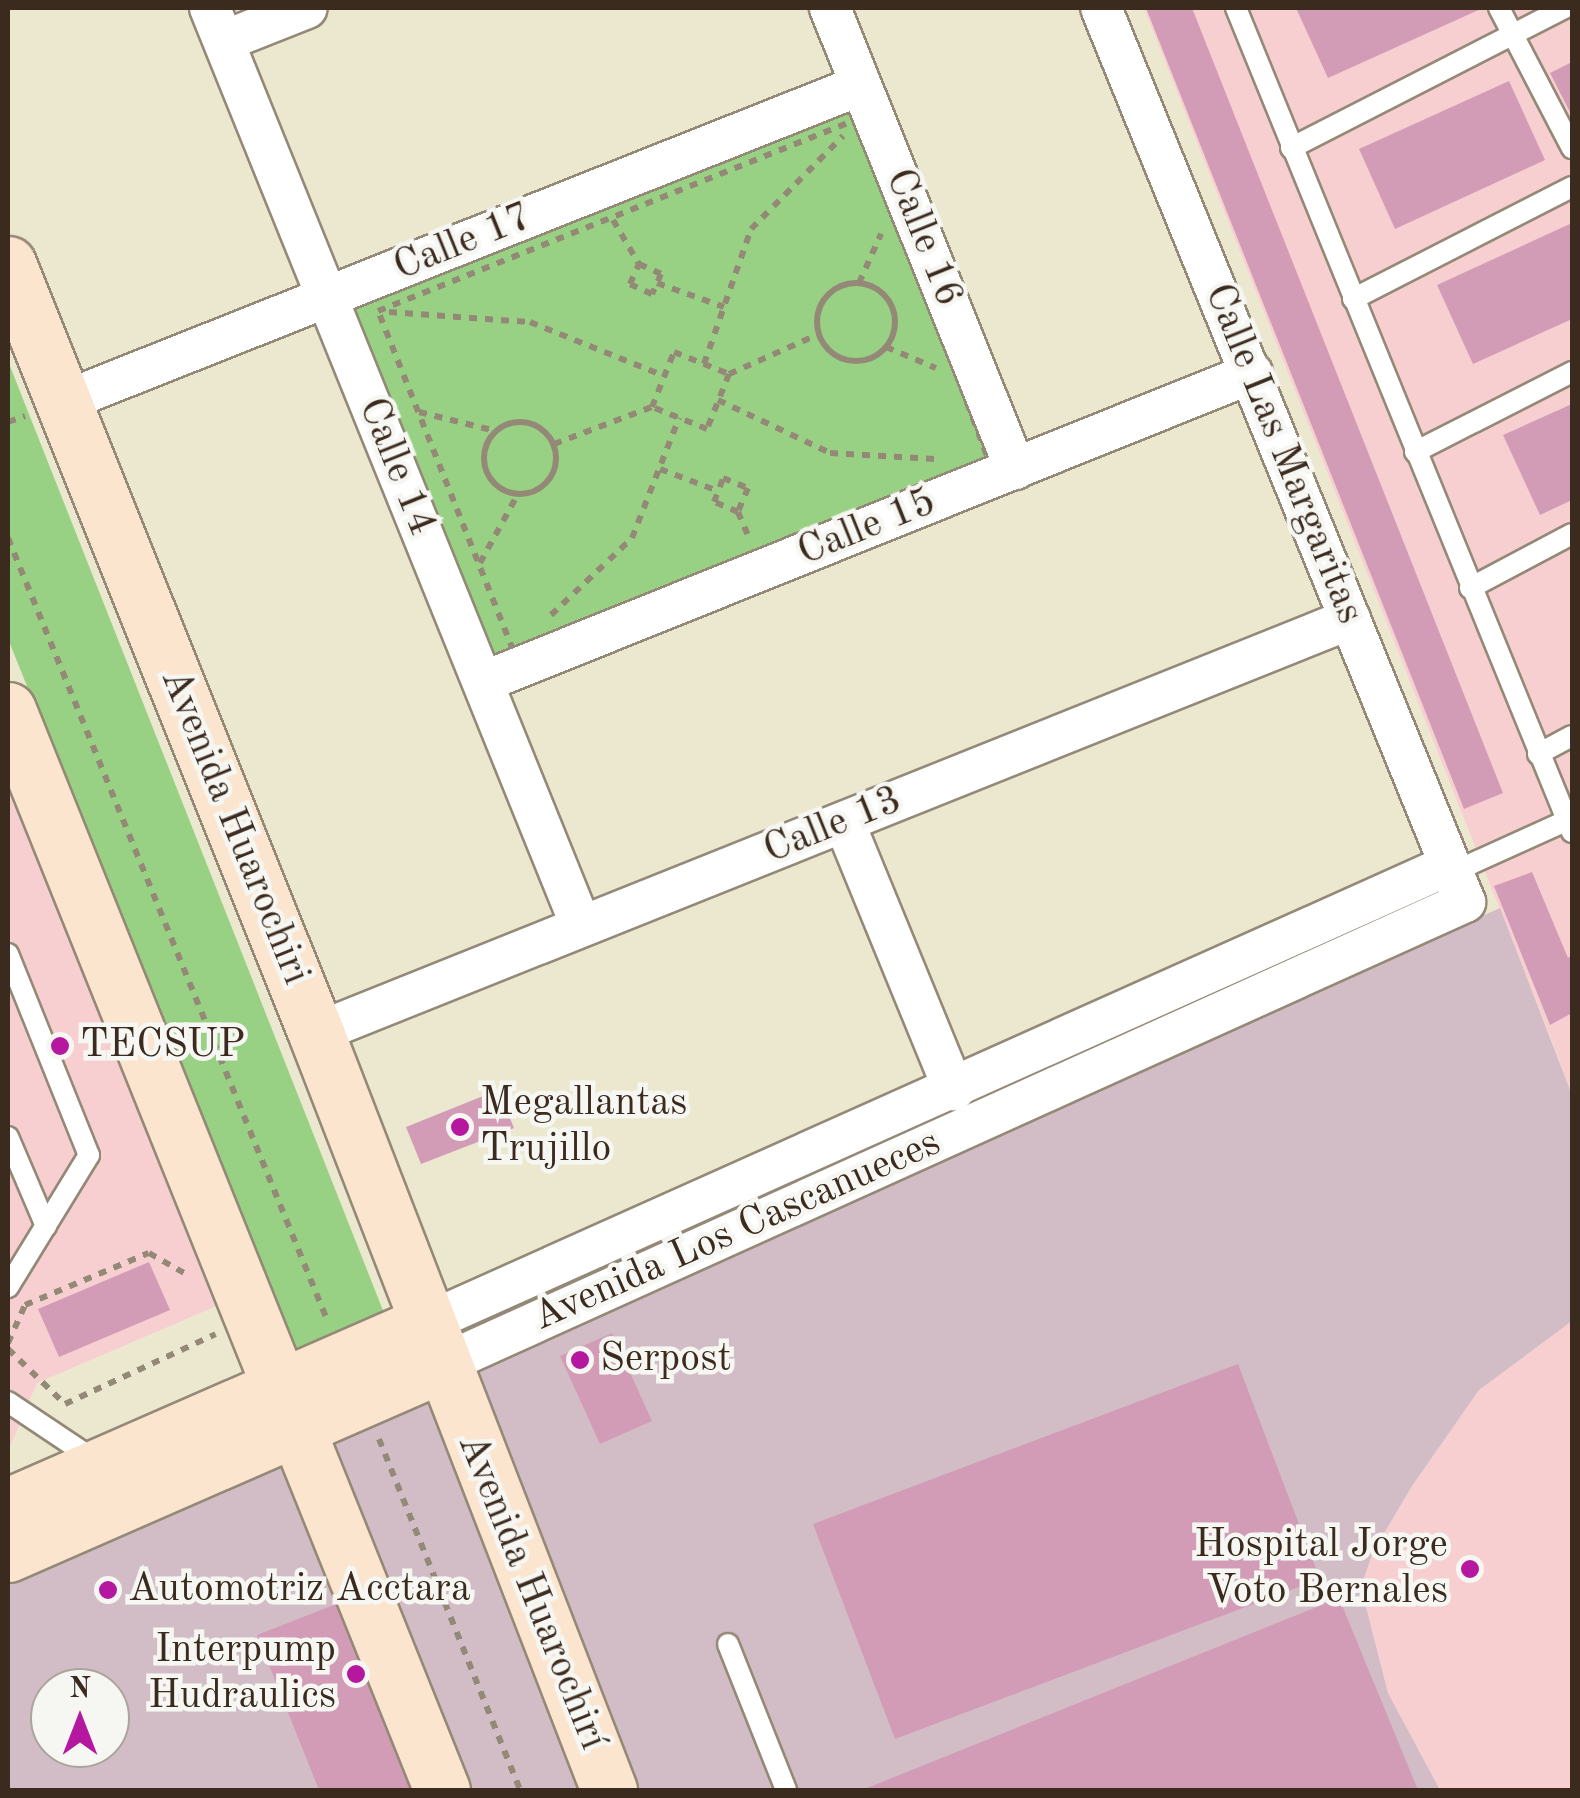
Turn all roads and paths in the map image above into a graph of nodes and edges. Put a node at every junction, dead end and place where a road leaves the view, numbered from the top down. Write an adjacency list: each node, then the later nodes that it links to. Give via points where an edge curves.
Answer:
1 (307, 8): 7 (street)
2 (830, 8): 9 (street, Calle 16)
3 (1101, 8): 27 (street, Calle Las Margaritas)
4 (1236, 8): 10 (lane)
5 (1499, 8): 8 (lane)
6 (1564, 8): 8 (lane)
7 (217, 24): 19 (street, Calle 14)
8 (1512, 34): 10 (lane); 11 (lane)
9 (861, 102): 14 (path); 19 (street, Calle 17); 21 (path, via 752,229); 30 (path); 39 (street, Calle 16)
10 (1291, 148): 20 (lane)
11 (1572, 148)
12 (1572, 187): 20 (lane)
13 (894, 206): 18 (path)
14 (613, 220): 16 (path); 22 (path)
15 (8, 264): 32 (main road, Avenida Huarochiri)
16 (639, 264): 17 (path, via 661,274); 17 (path, via 630,284 652,294)
17 (657, 283): 21 (path)
18 (859, 283): 23 (path, via 825,298); 24 (path, via 882,292 895,312)
19 (327, 297): 32 (street, Calle 17); 51 (street, Calle 14)
20 (1353, 300): 38 (lane)
21 (724, 307): 25 (path)
22 (378, 311): 29 (path, via 530,322); 34 (path)
23 (819, 334): 24 (path, via 843,358 866,359); 28 (path)
24 (886, 347): 30 (path)
25 (704, 364): 28 (path); 29 (path, via 674,352)
26 (1572, 372): 38 (lane)
27 (1252, 373): 39 (street, Calle 15); 49 (street, Calle Las Margaritas)
28 (729, 374): 31 (path)
29 (664, 376): 33 (path)
30 (958, 378): 39 (path)
31 (718, 400): 35 (path, via 707,429); 39 (path, via 830,454)
32 (65, 401): 63 (main road, Avenida Huarochiri)
33 (652, 407): 35 (path); 37 (path)
34 (418, 412): 36 (path); 47 (path)
35 (679, 418): 40 (path)
36 (496, 431): 37 (path, via 529,422); 42 (path, via 485,452 488,475)
37 (554, 444): 42 (path, via 550,479)
38 (1415, 452): 48 (lane)
39 (1002, 465): 46 (path); 51 (street, Calle 15)
40 (660, 468): 41 (path); 50 (path, via 632,538)
41 (718, 492): 43 (path, via 714,502); 43 (path, via 723,478 748,488)
42 (518, 494): 47 (path)
43 (738, 512): 46 (path)
44 (1572, 534): 48 (lane)
45 (8, 538): 75 (path)
46 (756, 552): 50 (path)
47 (479, 564): 50 (path)
48 (1470, 588): 54 (lane)
49 (1350, 619): 55 (street, Calle 13); 57 (street, Calle Las Margaritas)
50 (513, 650)
51 (482, 682): 58 (street, Calle 14)
52 (8, 710): 77 (main road)
53 (1572, 736): 54 (lane)
54 (1538, 754): 56 (lane)
55 (844, 822): 58 (street, Calle 13); 65 (street)
56 (1569, 826): 57 (lane)
57 (1456, 879): 59 (street, Avenida Los Cascanueces); 61 (street, Avenida Los Cascanueces)
58 (581, 926): 63 (street, Calle 13)
59 (1296, 934): 61 (street); 62 (street, Avenida Los Cascanueces)
60 (8, 954): 68 (lane, via 89,1155)
61 (1311, 971): 64 (street, Avenida Los Cascanueces)
62 (1149, 1001): 64 (street); 65 (street, Avenida Los Cascanueces)
63 (316, 1033): 74 (main road, Avenida Huarochiri)
64 (1168, 1036): 69 (street, Avenida Los Cascanueces)
65 (954, 1090): 67 (street, Avenida Los Cascanueces)
66 (8, 1137): 68 (lane)
67 (692, 1205): 69 (street); 74 (street, Avenida Los Cascanueces)
68 (46, 1226): 71 (lane)
69 (708, 1244): 74 (street, Avenida Los Cascanueces)
70 (196, 1279): 73 (path, via 149,1253 25,1305)
71 (8, 1287)
72 (218, 1333): 73 (path, via 65,1404)
73 (8, 1346)
74 (439, 1361): 75 (main road, Avenida Los Cascanueces); 84 (main road, Avenida Huarochirí)
75 (353, 1379): 77 (main road, Avenida Los Cascanueces); 83 (path)
76 (8, 1402): 78 (lane)
77 (296, 1424): 78 (main road, Avenida Los Cascanueces); 80 (main road, Avenida Los Cascanueces); 82 (main road)
78 (102, 1464): 79 (main road, Avenida Los Cascanueces)
79 (8, 1506)
80 (8, 1554)
81 (728, 1644): 85 (lane)
82 (442, 1790)
83 (520, 1790)
84 (609, 1790)
85 (786, 1790)

